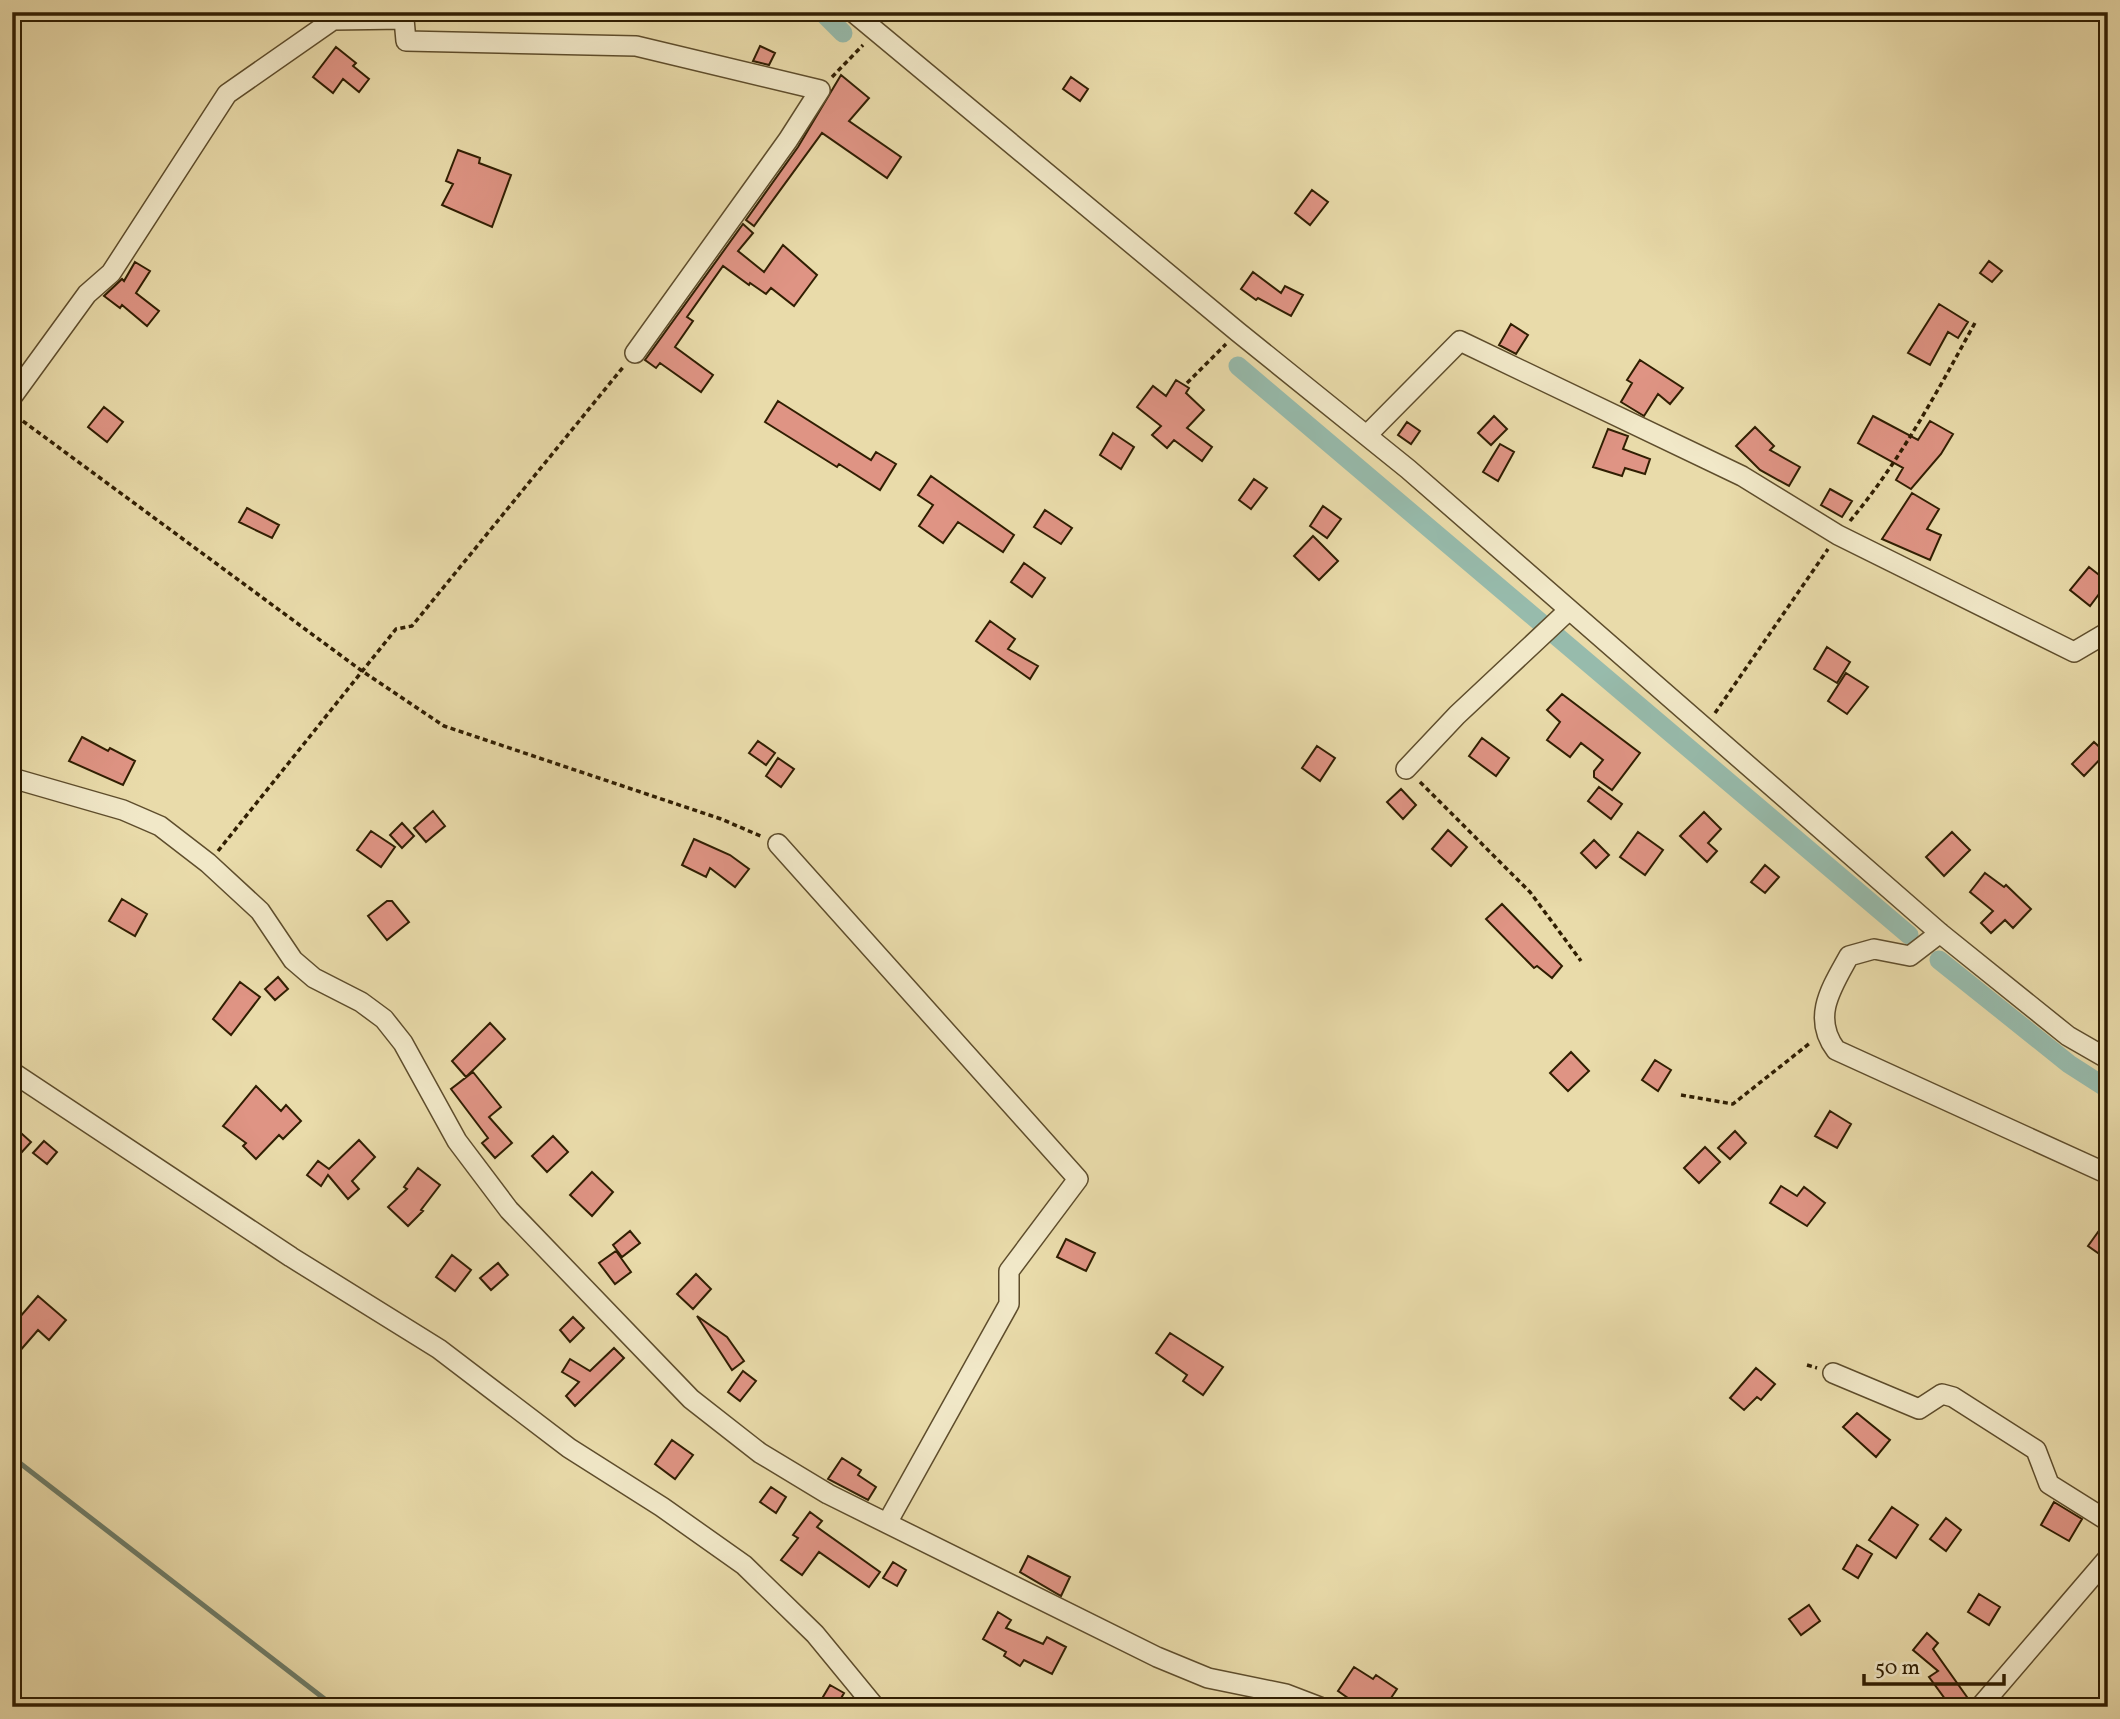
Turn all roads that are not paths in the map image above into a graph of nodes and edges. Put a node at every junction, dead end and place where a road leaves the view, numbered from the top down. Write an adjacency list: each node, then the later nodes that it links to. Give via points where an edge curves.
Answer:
1 (853, 12): 4 (street)
2 (635, 354): 3 (street, via 820,90 636,46 406,41 404,19 333,20 227,94 111,273 87,295)
3 (12, 397)
4 (1367, 435): 5 (street); 6 (street, via 1460,341 1742,477 1838,535 2074,652)
5 (1563, 617): 7 (street); 10 (street, via 1704,729)
6 (2108, 632)
7 (1406, 769)
8 (12, 778): 16 (street, via 123,810 160,826 208,863 260,911 293,960 314,978 384,1019 403,1043 457,1141 509,1210 691,1399 760,1453)
9 (778, 844): 16 (street, via 1078,1180 1009,1271 1009,1304)
10 (1940, 933): 11 (street, via 2067,1036); 13 (street, via 1910,956 1874,949 1849,956 1826,997 1825,1035 1836,1050)
11 (2108, 1059)
12 (12, 1072): 18 (street, via 439,1349 569,1448 744,1565 815,1634)
13 (2108, 1174)
14 (1833, 1373): 15 (street, via 1919,1409 1942,1394 1953,1397 2036,1450 2049,1484)
15 (2108, 1521)
16 (887, 1523): 19 (street, via 1157,1657 1208,1678)
17 (2108, 1558): 20 (street)
18 (875, 1707)
19 (1320, 1707)
20 (1980, 1707)

